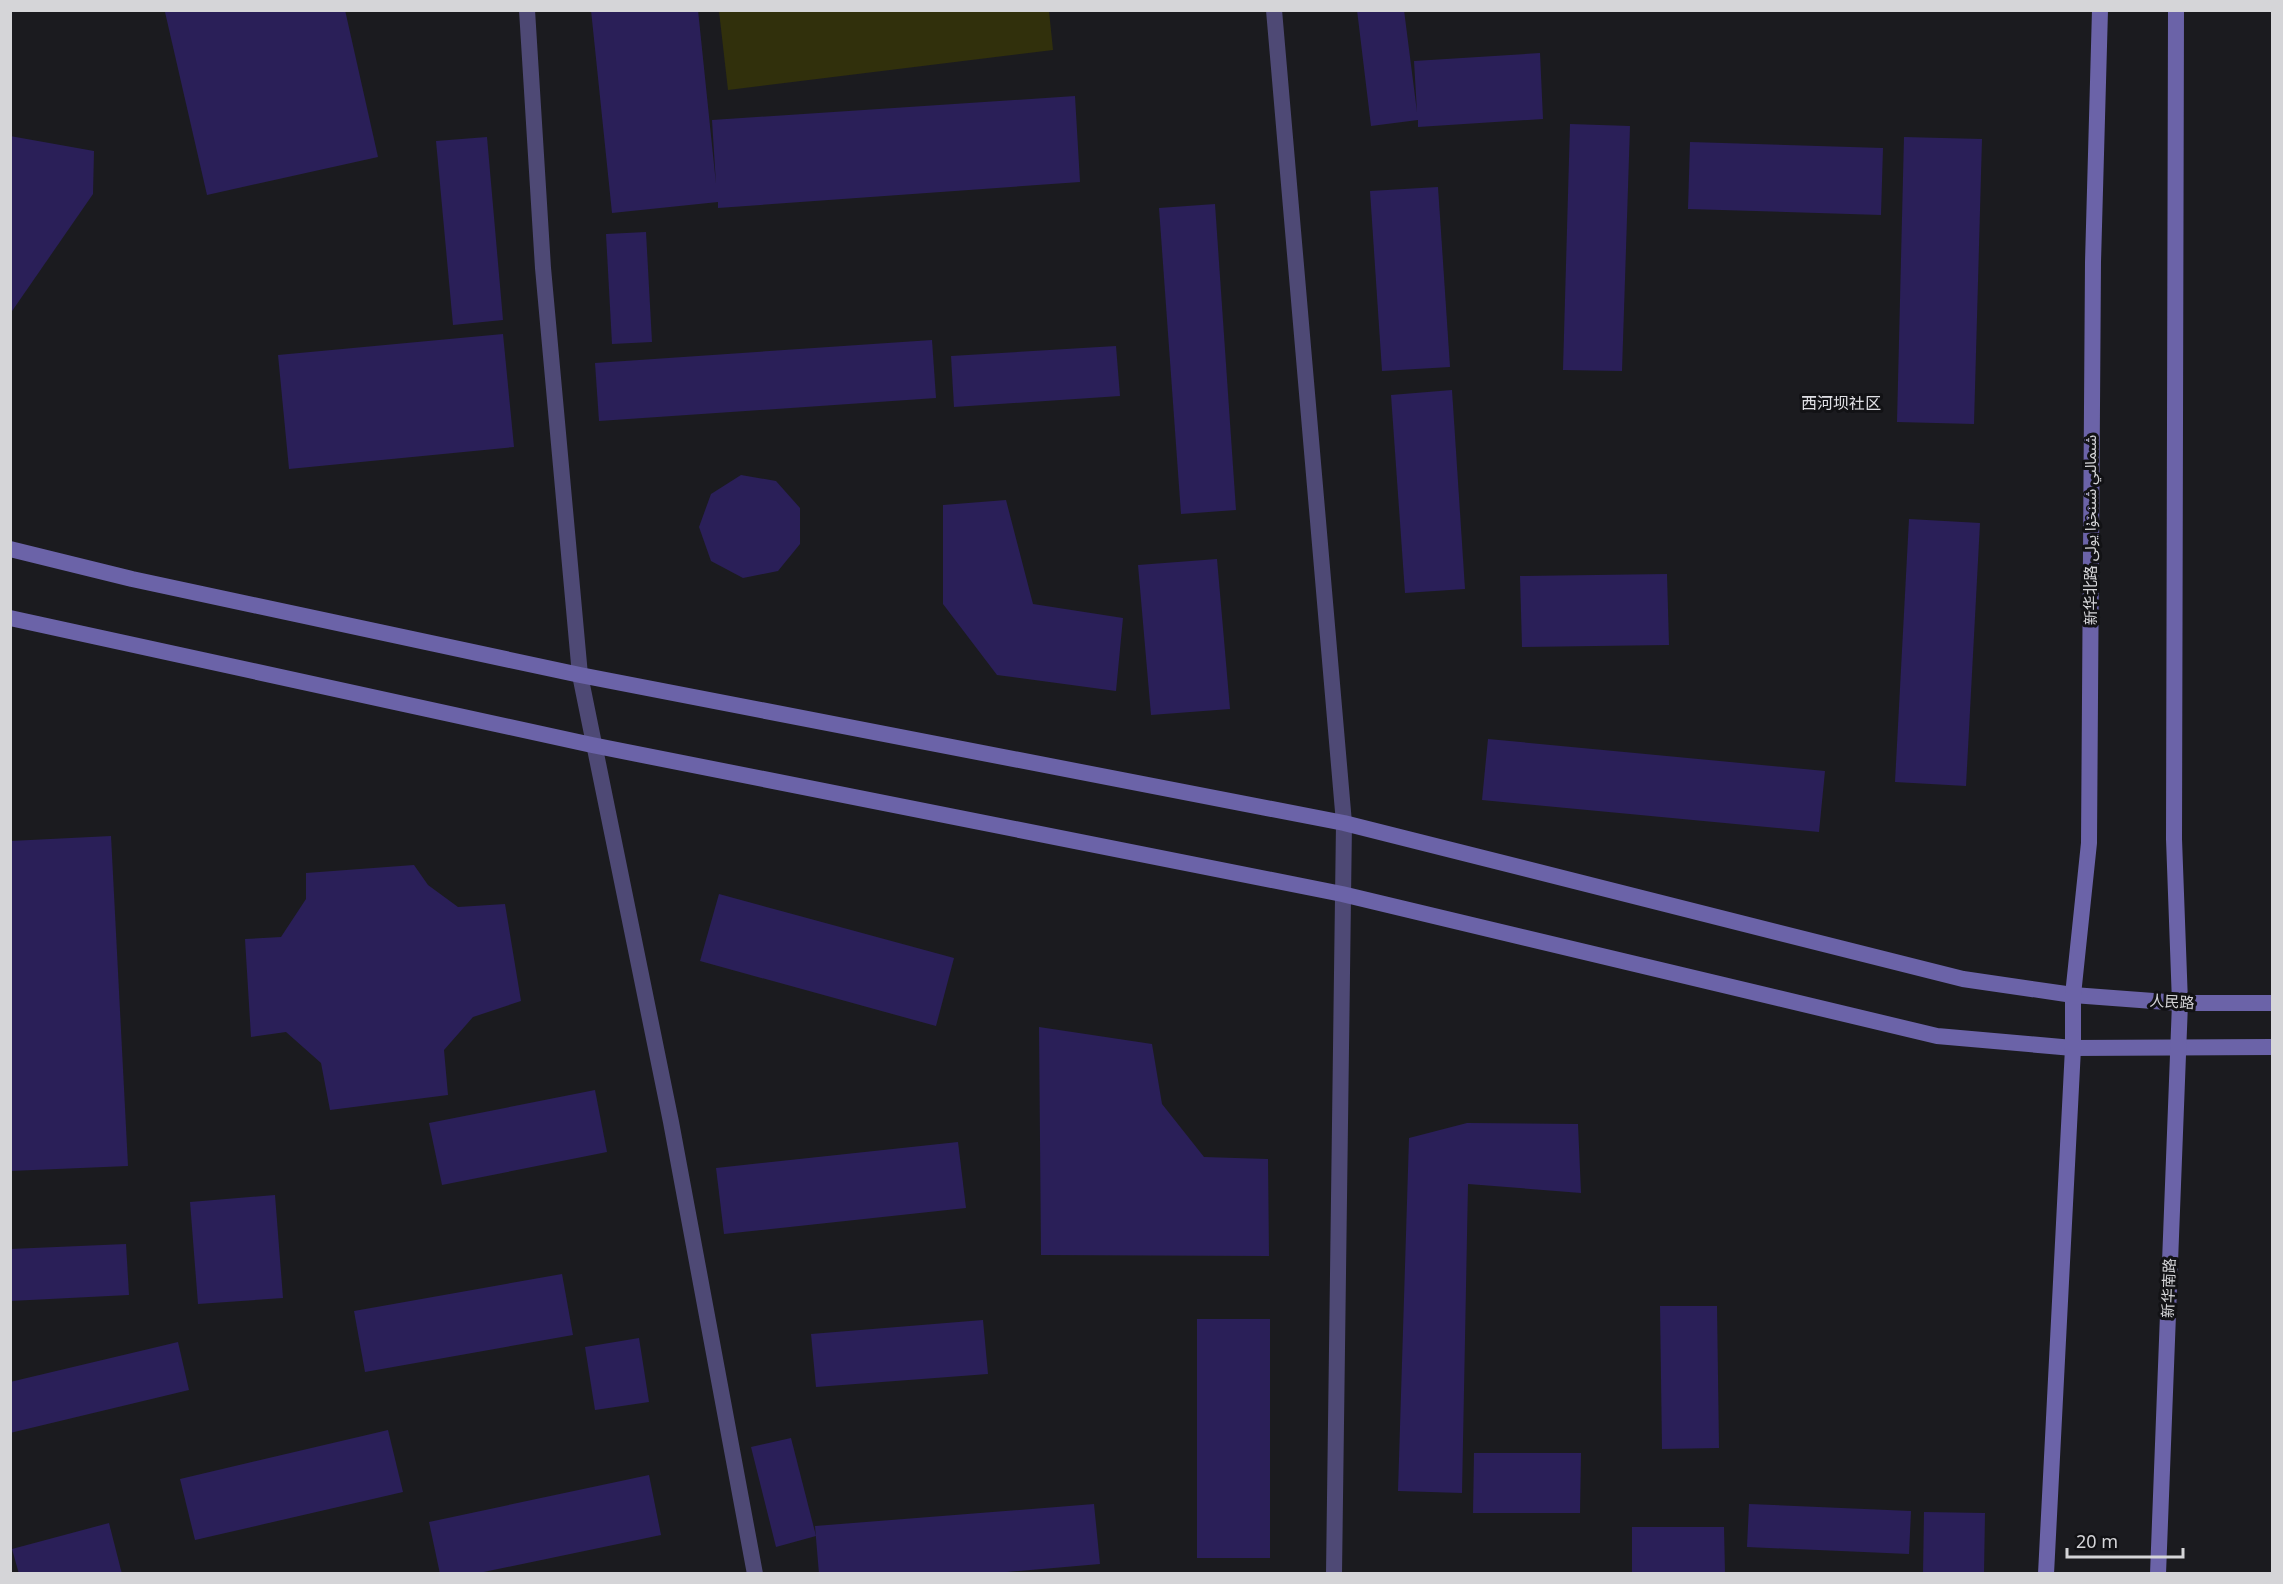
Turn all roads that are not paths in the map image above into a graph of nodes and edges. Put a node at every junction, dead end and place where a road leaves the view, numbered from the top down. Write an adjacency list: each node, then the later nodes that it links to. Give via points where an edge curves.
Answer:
1 (527, 10): 7 (street, via 543,267)
2 (1274, 10): 9 (street)
3 (2100, 10): 11 (main road, 新华北路 شىمالىي شىنخۇا يولى, via 2093,262 2089,843)
4 (2176, 10): 12 (main road, via 2174,839)
5 (10, 549): 7 (main road, 人民路)
6 (10, 618): 8 (main road)
7 (580, 675): 8 (street); 9 (main road, 人民路)
8 (592, 745): 10 (main road); 17 (street, via 671,1122)
9 (1344, 823): 10 (street); 11 (main road, 人民路, via 1963,979)
10 (1342, 894): 16 (main road, via 1937,1036); 18 (street)
11 (2073, 995): 12 (main road, 人民路); 16 (main road, 新华北路 شىمالىي شىنخۇا يولى)
12 (2180, 1003): 13 (main road, 人民路); 14 (main road, 新华南路)
13 (2272, 1003)
14 (2179, 1047): 15 (main road); 16 (main road); 20 (main road, 新华南路)
15 (2272, 1047)
16 (2073, 1048): 19 (main road)
17 (755, 1574)
18 (1334, 1574)
19 (2046, 1574)
20 (2158, 1574)

